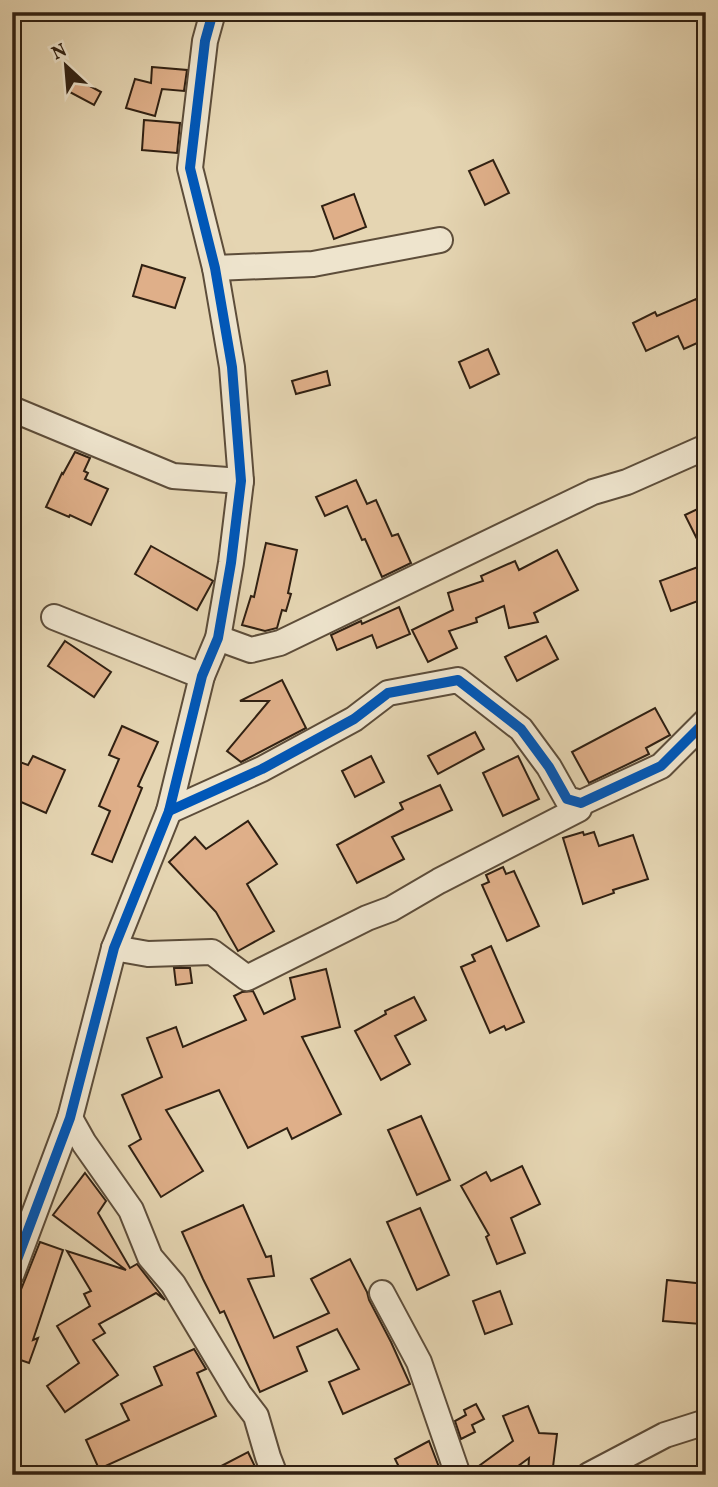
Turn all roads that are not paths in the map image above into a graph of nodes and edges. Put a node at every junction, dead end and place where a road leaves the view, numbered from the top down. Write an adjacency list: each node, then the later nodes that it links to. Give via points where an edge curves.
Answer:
1 (214, 12): 3 (street, via 205,41 190,168)
2 (440, 240): 3 (street, via 313,264)
3 (215, 268): 6 (street, via 232,367)
4 (12, 409): 6 (street, via 173,477)
5 (706, 447): 8 (street, via 593,492 280,643 251,650)
6 (241, 481): 8 (street)
7 (54, 617): 9 (street)
8 (218, 638): 9 (street)
9 (202, 676): 12 (street)
10 (706, 721): 11 (street, via 661,766)
11 (581, 803): 12 (street, via 567,799 520,729 458,680 388,693 354,719 262,769); 13 (street, via 579,809 391,909 247,978 212,952 148,954)
12 (169, 811): 13 (street)
13 (114, 948): 14 (street)
14 (70, 1118): 15 (street); 18 (street, via 131,1210 150,1257 173,1284 257,1416)
15 (12, 1273)
16 (382, 1293): 19 (street, via 419,1362)
17 (706, 1422): 20 (street, via 665,1435)
18 (275, 1475)
19 (458, 1475)
20 (589, 1475)

